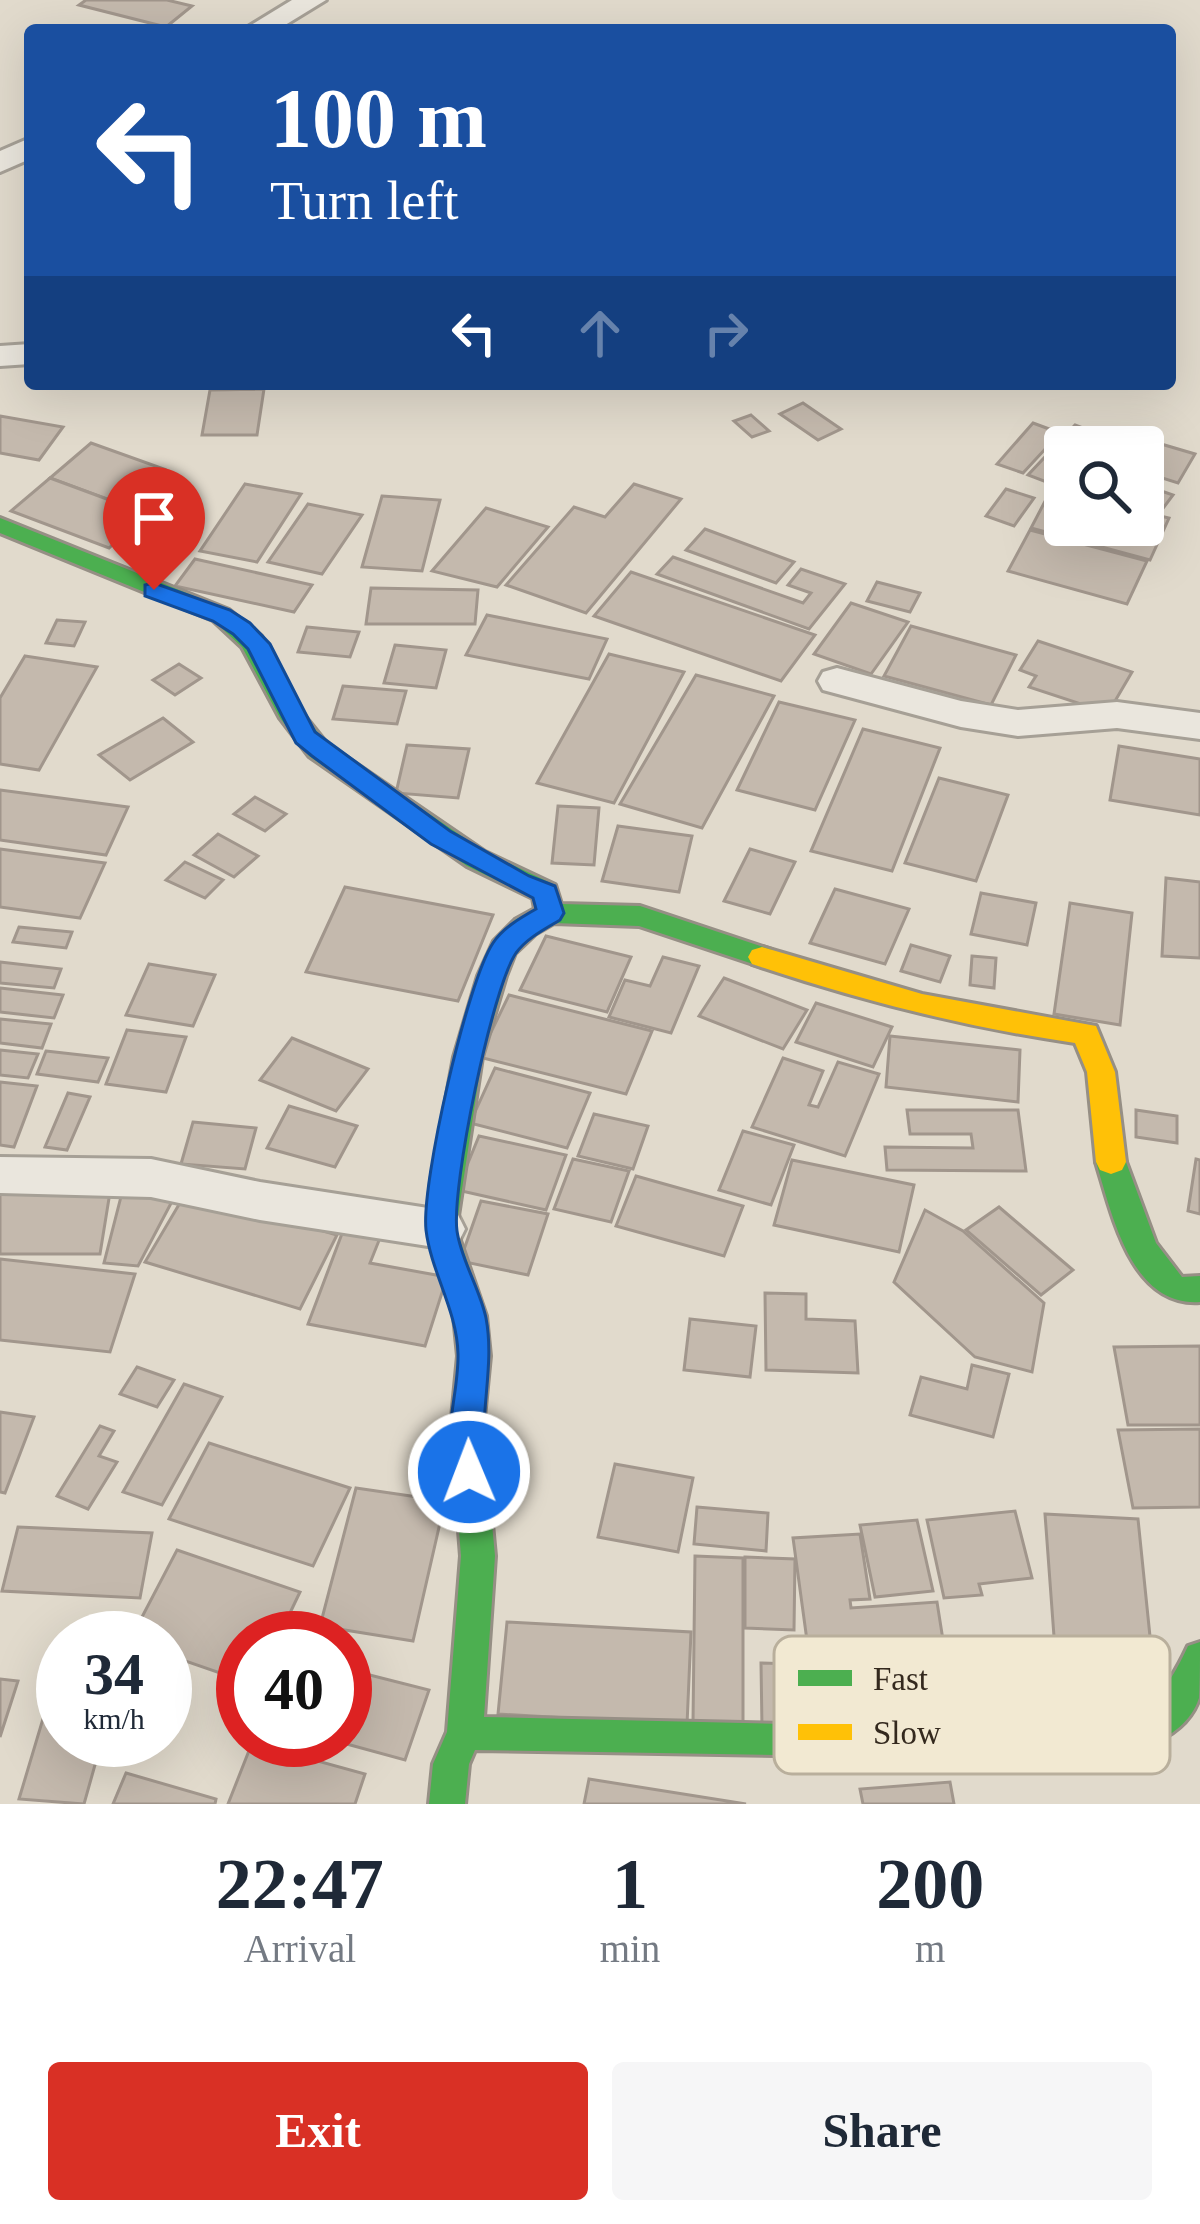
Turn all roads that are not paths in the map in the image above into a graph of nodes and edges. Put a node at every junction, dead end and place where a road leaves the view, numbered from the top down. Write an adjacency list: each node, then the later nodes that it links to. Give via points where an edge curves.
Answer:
1 (312, 0): 2 (street)
2 (268, 24)
3 (0, 525): 6 (street, via 242,628 305,737 441,837 545,892)
4 (837, 681): 5 (street, via 1018,724 1117,715)
5 (1200, 726)
6 (550, 913): 8 (street, via 504,948 492,976 468,1057); 9 (street, via 640,916 871,994 1086,1034 1097,1050 1108,1152 1132,1217 1161,1277 1174,1288)
7 (0, 1175): 8 (street, via 152,1178)
8 (441, 1229): 12 (street, via 470,1316 474,1356 467,1428 478,1604)
9 (1200, 1289)
10 (1200, 1658): 11 (street)
11 (1170, 1715)
12 (465, 1733): 13 (street); 14 (street)
13 (774, 1744)
14 (447, 1804)

